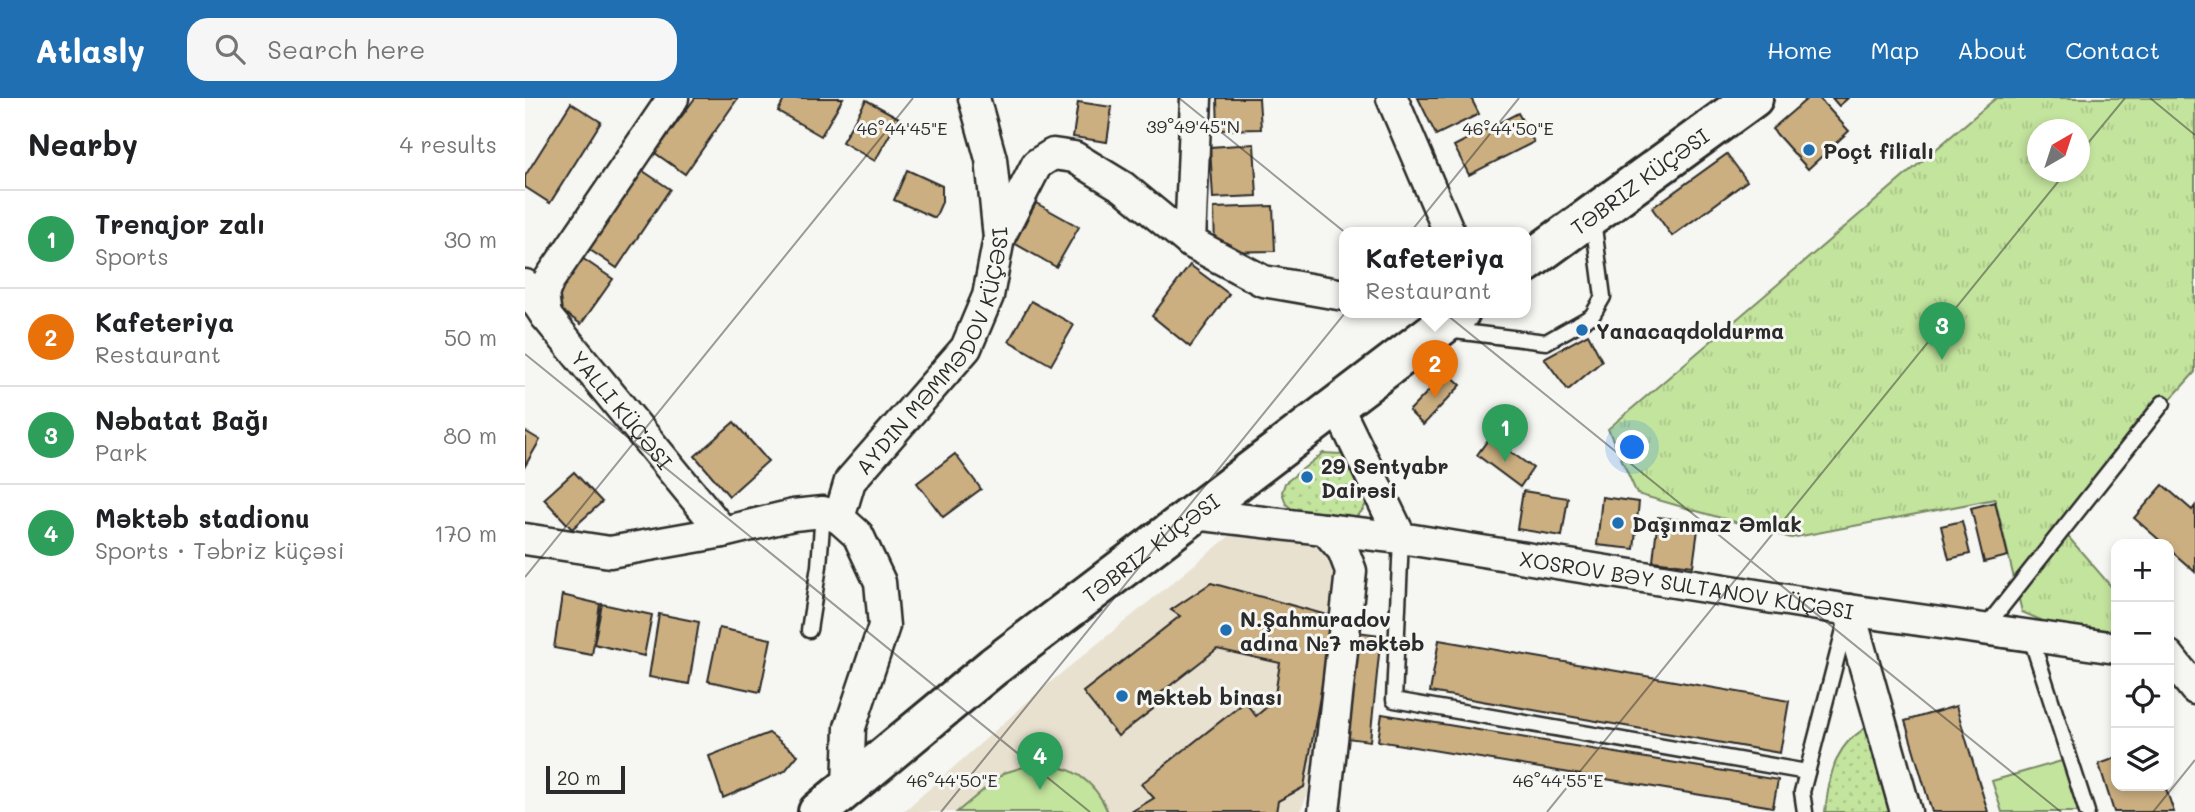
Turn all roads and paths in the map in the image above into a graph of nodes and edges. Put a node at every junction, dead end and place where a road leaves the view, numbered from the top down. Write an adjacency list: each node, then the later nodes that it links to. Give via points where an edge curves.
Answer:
1 (673, 98): 13 (street, via 549,280 543,294)
2 (974, 98): 8 (street, via 991,159)
3 (1196, 98): 9 (street)
4 (1392, 98): 7 (street)
5 (1753, 98): 6 (main road, TƏBRIZ KÜÇƏSI)
6 (1593, 215): 10 (main road, TƏBRIZ KÜÇƏSI); 14 (lane, via 1603,297 1592,316 1546,342)
7 (1447, 227)
8 (999, 238): 9 (street, via 1037,164 1053,154 1074,157 1123,187); 18 (street, via 988,296 966,348 850,481)
9 (1190, 242): 12 (street, via 1263,281)
10 (1531, 260)
11 (525, 285): 13 (street)
12 (1339, 294)
13 (546, 316): 20 (street)
14 (1449, 321): 16 (main road, TƏBRIZ KÜÇƏSI)
15 (2163, 403): 24 (lane)
16 (1337, 406): 17 (main road, TƏBRIZ KÜÇƏSI); 21 (street)
17 (1194, 514): 19 (street, XOSROV BƏY SULTANOV KÜÇƏSI); 31 (main road, TƏBRIZ KÜÇƏSI, via 994,666)
18 (831, 515): 20 (street, via 793,515); 25 (lane); 31 (street, via 858,535 880,582 884,626 850,727)
19 (1325, 529): 21 (street, XOSROV BƏY SULTANOV KÜÇƏSI); 33 (street, via 1343,550 1352,571)
20 (723, 532): 22 (street, via 610,552)
21 (1401, 538): 23 (street, XOSROV BƏY SULTANOV KÜÇƏSI); 30 (lane, via 1394,700)
22 (525, 540)
23 (1849, 610): 24 (street, XOSROV BƏY SULTANOV KÜÇƏSI); 30 (lane); 35 (street)
24 (1985, 628): 26 (street, XOSROV BƏY SULTANOV KÜÇƏSI)
25 (809, 630)
26 (2030, 635): 27 (street, XOSROV BƏY SULTANOV KÜÇƏSI); 36 (lane)
27 (2111, 647)
28 (2174, 662): 29 (street)
29 (2195, 689)
30 (1807, 772): 34 (lane, via 1802,792)
31 (848, 788): 32 (main road)
32 (818, 812)
33 (1324, 812)
34 (1805, 812)
35 (1906, 812)
36 (2087, 812)

